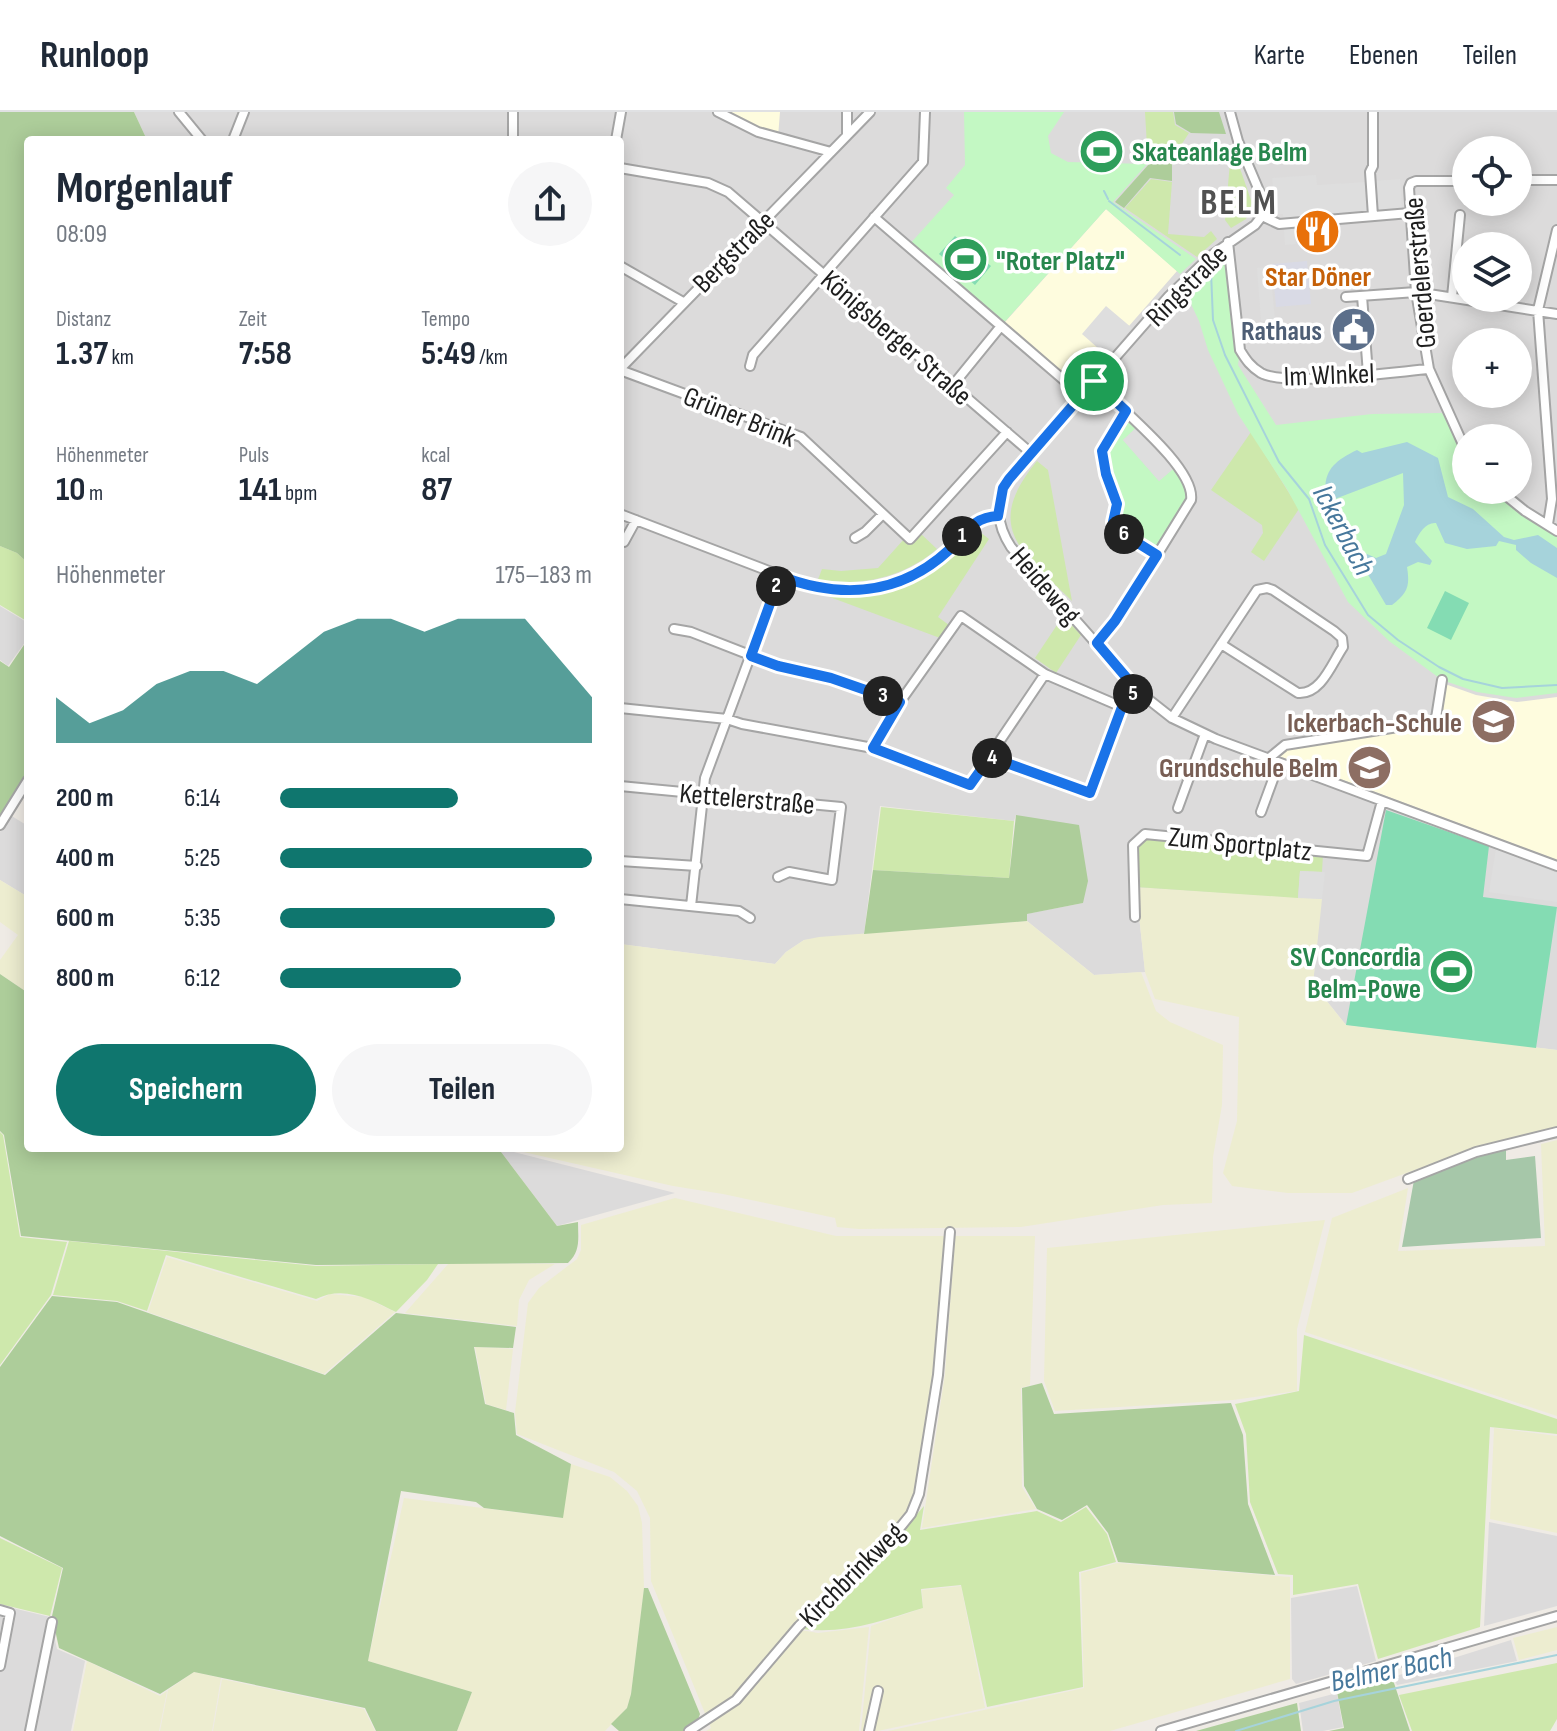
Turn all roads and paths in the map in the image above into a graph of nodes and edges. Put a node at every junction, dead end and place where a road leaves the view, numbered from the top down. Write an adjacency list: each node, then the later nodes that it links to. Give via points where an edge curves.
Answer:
1 (179, 112): 12 (street)
2 (244, 112): 13 (street)
3 (513, 112): 14 (street)
4 (621, 112): 15 (street)
5 (718, 112): 16 (street, via 758,132)
6 (847, 112): 11 (street)
7 (870, 112): 11 (street, Bergstraße)
8 (925, 112): 24 (street, via 923,162)
9 (1230, 112): 22 (street, via 1263,200)
10 (1373, 112): 23 (street)
11 (847, 134): 16 (street, Bergstraße)
12 (199, 136)
13 (235, 136)
14 (513, 136)
15 (617, 136)
16 (831, 152): 25 (street, Bergstraße)
17 (624, 169): 25 (street, Königsberger Straße, via 708,183)
18 (1532, 180): 19 (street)
19 (1557, 180)
20 (1452, 182): 21 (street, Goerdelerstraße, via 1411,183)
21 (1410, 213): 23 (street); 32 (street, Goerdelerstraße)
22 (1262, 216): 26 (street, via 1279,224); 29 (street, Ringstraße)
23 (1373, 216): 26 (street)
24 (874, 217): 31 (street); 40 (street)
25 (764, 221): 31 (street, Königsberger Straße); 36 (street, Bergstraße)
26 (1299, 222): 28 (street)
27 (1557, 230): 38 (street)
28 (1300, 235)
29 (1228, 242): 45 (street, Im WInkel, via 1240,350 1249,364 1277,379); 46 (street, Ringstraße, via 1175,289)
30 (624, 268): 36 (street)
31 (825, 274): 42 (street, via 753,355); 48 (street, Königsberger Straße)
32 (1416, 292): 33 (street); 35 (street); 43 (street, Goerdelerstraße)
33 (1362, 296): 34 (street); 45 (street)
34 (1346, 297)
35 (1452, 297)
36 (683, 302): 41 (street, Bergstraße)
37 (1532, 309): 38 (street)
38 (1538, 310): 39 (street); 58 (street, via 1552,499)
39 (1557, 314)
40 (1001, 326): 47 (street); 48 (street)
41 (624, 365)
42 (750, 366)
43 (1429, 369): 45 (street, Im WInkel); 50 (street, Goerdelerstraße)
44 (624, 371): 54 (street, Grüner Brink, via 801,437)
45 (1368, 374)
46 (1094, 381): 49 (street); 52 (street, Ringstraße)
47 (1066, 382)
48 (953, 385): 51 (street, Königsberger Straße)
49 (1126, 411): 62 (street, via 1102,451 1117,504 1113,522); 62 (street, via 1159,444 1192,493)
50 (1454, 424)
51 (1007, 432): 52 (street, Königsberger Straße); 54 (street, Grüner Brink, via 910,539)
52 (1031, 453): 56 (street, Ringstraße, via 1003,488)
53 (1516, 504): 58 (street)
54 (883, 514): 60 (street)
55 (624, 516): 57 (street, Heideweg)
56 (998, 516): 63 (street, Heideweg, via 979,519 917,574 880,587 823,590); 65 (street, Heideweg, via 1011,547)
57 (636, 520): 61 (street); 63 (street, Heideweg)
58 (1548, 524): 59 (street)
59 (1557, 531)
60 (855, 538)
61 (624, 542)
62 (1157, 555): 65 (street)
63 (780, 576): 67 (street)
64 (674, 629): 67 (street)
65 (1097, 643): 70 (street, Heideweg)
66 (1221, 644): 66 (street, via 1257,590 1267,588 1334,631 1343,647 1307,694); 74 (street)
67 (751, 656): 71 (street); 75 (street)
68 (1045, 674): 71 (street, via 961,616); 72 (street); 78 (street)
69 (1442, 680): 79 (street, via 1436,718 1429,722 1285,745)
70 (1137, 690): 72 (street); 74 (street, Heideweg)
71 (900, 702): 77 (street)
72 (1122, 707): 78 (street, via 1090,793)
73 (624, 708): 75 (street)
74 (1172, 718): 76 (street, Heideweg)
75 (727, 719): 77 (street); 83 (street)
76 (1205, 734): 79 (street, Heideweg); 85 (street)
77 (873, 748): 78 (street, via 970,785)
78 (990, 757)
79 (1268, 759): 80 (street, Heideweg)
80 (1279, 763): 84 (street, Heideweg); 86 (street)
81 (24, 786): 87 (street)
82 (624, 786): 83 (street, Kettelerstraße)
83 (704, 794): 89 (street); 91 (street, Kettelerstraße, via 841,807 832,880 789,872)
84 (1382, 801): 90 (street, Heideweg); 94 (street, Zum Sportplatz, via 1367,856 1145,834 1133,845)
85 (1178, 808)
86 (1261, 812)
87 (0, 825)
88 (624, 861): 89 (street)
89 (697, 866): 93 (street)
90 (1557, 866)
91 (778, 877)
92 (624, 899): 93 (street)
93 (691, 906): 95 (street, via 739,911)
94 (1135, 917)
95 (750, 918)
96 (1557, 1132): 97 (street, via 1476,1152)
97 (1408, 1179)
98 (950, 1232): 105 (street, Kirchbrinkweg, via 938,1375 919,1494 911,1514 799,1626 736,1700)
99 (0, 1610): 102 (street, via 10,1613)
100 (1557, 1616): 107 (street)
101 (52, 1622): 104 (street)
102 (0, 1666)
103 (878, 1691): 106 (street)
104 (30, 1731)
105 (689, 1731)
106 (869, 1731)
107 (1161, 1731)

